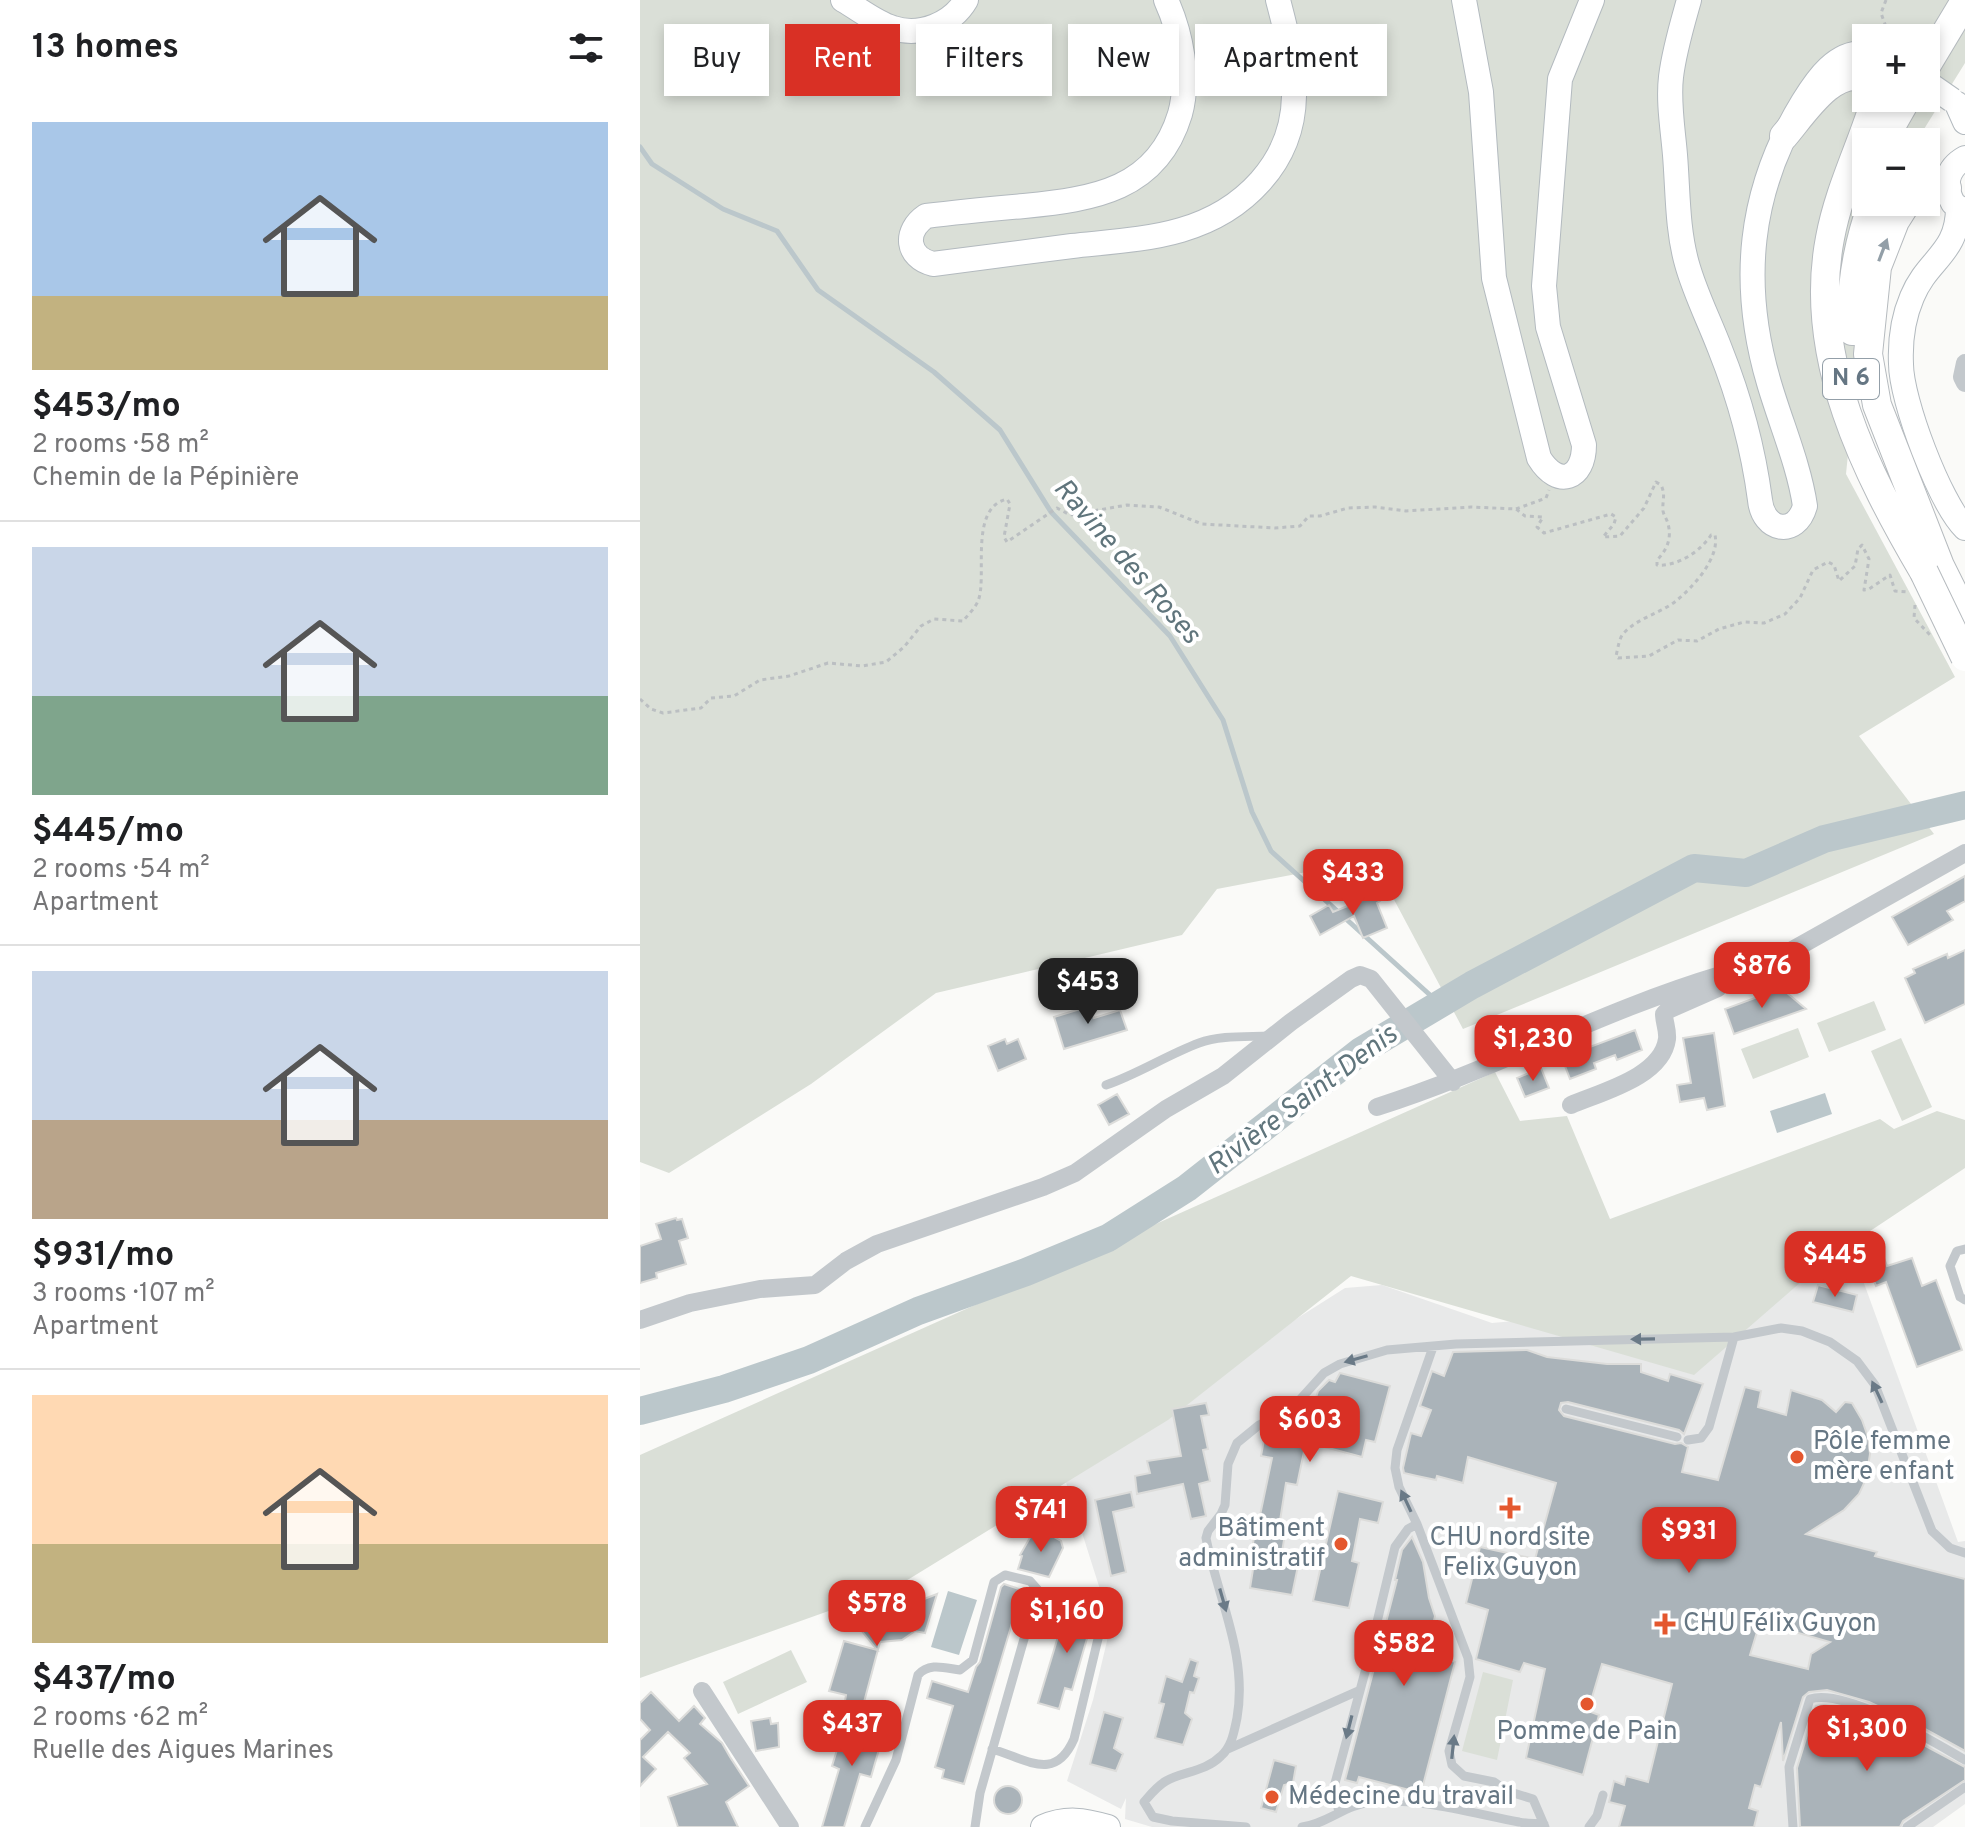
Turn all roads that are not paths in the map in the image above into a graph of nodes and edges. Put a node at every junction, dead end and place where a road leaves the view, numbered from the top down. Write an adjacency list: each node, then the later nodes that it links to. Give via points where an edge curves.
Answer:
1 (843, 0): 2 (main road, via 903,31 949,20)
2 (966, 0)
3 (1166, 0): 4 (main road, via 1183,64 1182,97 1175,129 1152,164 1126,184 1087,199 926,216 912,230 917,255 933,264 1181,230 1220,214 1249,194 1274,168 1287,139 1295,97 1291,49)
4 (1278, 0)
5 (1464, 0): 6 (main road, via 1481,92 1494,278 1539,458 1556,477 1581,467 1584,445 1548,327 1544,286 1549,196 1560,79)
6 (1592, 0)
7 (1689, 0): 16 (main road, via 1670,80 1682,241 1746,420 1761,509 1770,523 1788,527 1805,506 1756,331 1751,261 1760,199)
8 (1965, 1): 10 (main road)
9 (1965, 37): 13 (main road)
10 (1940, 43)
11 (1852, 55): 16 (main road, via 1828,68)
12 (1852, 74): 16 (main road, via 1816,98)
13 (1948, 104): 15 (main road)
14 (1871, 112): 27 (main road, via 1830,238 1827,337 1837,388 1858,442)
15 (1916, 128)
16 (1784, 136)
17 (1964, 155): 18 (main road, via 1950,172)
18 (1949, 200): 23 (main road, via 1955,235)
19 (1853, 216): 27 (main road, N 6, via 1841,308 1859,416 1881,477)
20 (1868, 216): 27 (main road, N 6, via 1854,275 1853,352 1866,407)
21 (1898, 216): 27 (main road, one-way to 21, via 1877,405 1868,354 1877,267)
22 (1965, 241): 23 (main road)
23 (1942, 255): 26 (main road, via 1912,297 1902,333 1901,367 1934,478)
24 (1965, 363): 25 (street)
25 (1965, 383)
26 (1965, 528)
27 (1932, 569): 28 (main road, N 6); 29 (main road, N 6, bridge)
28 (1965, 616)
29 (1965, 657)
30 (1965, 853): 31 (street)
31 (1746, 973): 33 (street, via 1725,973); 35 (street, via 1668,1010 1667,1040 1646,1072)
32 (1272, 1036): 33 (street, via 1351,979 1366,976); 34 (lane, via 1200,1043); 39 (street, via 1223,1076 1075,1173 877,1244 815,1285 690,1303)
33 (1450, 1078): 36 (street)
34 (1106, 1085)
35 (1571, 1105)
36 (1377, 1107)
37 (1965, 1249): 38 (lane, via 1957,1251 1950,1266)
38 (1965, 1300)
39 (640, 1320)
40 (1734, 1337): 41 (lane, one-way to 41); 44 (lane, via 1709,1427 1701,1438); 46 (lane, one-way to 40, via 1950,1548 1932,1531 1875,1385 1857,1361 1802,1331 1781,1328)
41 (1433, 1347): 45 (lane, one-way to 41, via 1395,1468); 51 (lane, one-way to 51, via 1387,1350 1340,1364 1283,1414 1237,1443 1228,1464 1225,1505 1206,1538 1240,1677)
42 (1566, 1409): 43 (lane)
43 (1677, 1437)
44 (1688, 1440)
45 (1417, 1524): 49 (lane, via 1395,1547); 56 (lane, one-way to 45, via 1533,1799 1464,1776 1452,1765 1449,1751 1470,1677 1468,1658)
46 (1965, 1553)
47 (1103, 1618): 50 (lane, via 1067,1754 1049,1766)
48 (702, 1691): 57 (street)
49 (1358, 1691): 51 (lane); 55 (lane, one-way to 55, via 1334,1787)
50 (992, 1749): 58 (lane, via 1038,1590 1030,1581 1005,1575 994,1582 973,1660 960,1670 932,1666 918,1675 896,1760); 59 (lane)
51 (1228, 1749): 62 (lane, via 1201,1769 1166,1780 1144,1802 1153,1817)
52 (1965, 1760): 65 (lane, via 1866,1709 1821,1696 1810,1699 1789,1767)
53 (1965, 1787): 66 (lane)
54 (1603, 1795): 64 (lane)
55 (1339, 1813): 56 (lane, via 1370,1802 1393,1801); 63 (lane)
56 (1545, 1826)
57 (790, 1827)
58 (865, 1827)
59 (975, 1827)
60 (1043, 1827): 61 (main road, via 1075,1819)
61 (1108, 1827)
62 (1246, 1827)
63 (1302, 1827)
64 (1589, 1827)
65 (1793, 1827)
66 (1907, 1827)

